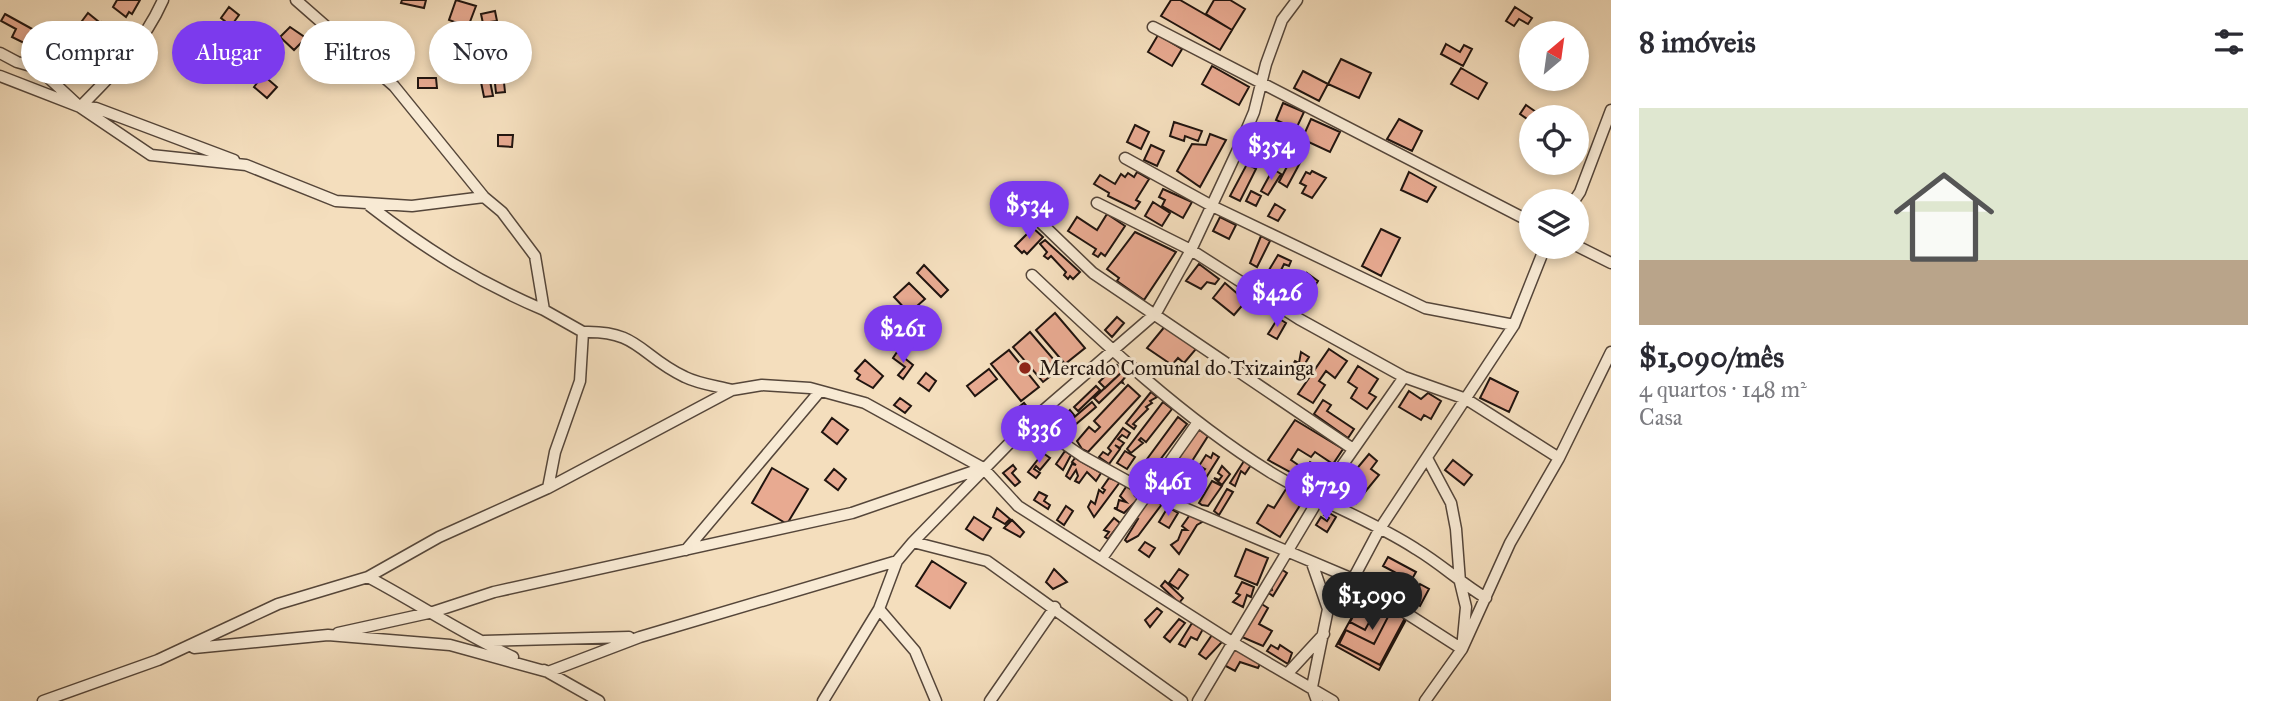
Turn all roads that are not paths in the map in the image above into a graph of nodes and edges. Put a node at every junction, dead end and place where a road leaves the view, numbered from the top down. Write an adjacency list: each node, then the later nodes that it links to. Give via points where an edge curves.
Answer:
1 (163, 0): 8 (street, via 152,26 126,61)
2 (296, 0): 13 (street, via 394,86)
3 (1297, 0): 7 (street, via 1282,20)
4 (1153, 27): 7 (street)
5 (0, 52): 8 (street, via 38,68)
6 (0, 76): 8 (street)
7 (1262, 83): 16 (street, via 1254,112); 17 (street)
8 (80, 107): 11 (street, via 96,108); 11 (street, via 151,155)
9 (1611, 110): 12 (street)
10 (1125, 158): 16 (street)
11 (246, 165): 15 (street, via 336,201)
12 (1581, 189)
13 (485, 197): 15 (street, via 412,206); 24 (street, via 535,256)
14 (1097, 203): 19 (street)
15 (369, 205): 24 (street, via 430,252 492,288)
16 (1212, 206): 19 (street); 26 (street, via 1425,308)
17 (1519, 216)
18 (1040, 222): 25 (street, via 1093,273)
19 (1191, 250): 25 (street); 31 (street, via 1299,319)
20 (1589, 252): 22 (street)
21 (1540, 259): 26 (street)
22 (1611, 263)
23 (1032, 275): 28 (street)
24 (544, 310): 27 (street)
25 (1156, 313): 28 (street); 37 (street)
26 (1514, 325): 34 (street)
27 (583, 332): 32 (street, via 609,331 630,339 687,378); 41 (street, via 580,381 555,452)
28 (1113, 351): 35 (street); 36 (street)
29 (1611, 352): 30 (street)
30 (1608, 367): 39 (street)
31 (1404, 376): 34 (street); 37 (street)
32 (732, 390): 33 (street, via 762,385); 41 (street)
33 (820, 391): 40 (street, via 865,403); 46 (street)
34 (1466, 399): 38 (street); 39 (street)
35 (1031, 421): 40 (street); 42 (street)
36 (1198, 422): 42 (street); 43 (street)
37 (1353, 449): 43 (street)
38 (1427, 458): 44 (street); 53 (street, via 1451,503)
39 (1559, 458): 54 (street, via 1510,543)
40 (983, 468): 45 (street); 46 (street, via 852,513); 48 (street, via 1018,506)
41 (548, 488): 51 (street, via 439,537)
42 (1149, 493): 47 (street); 48 (street)
43 (1318, 500): 44 (street); 47 (street)
44 (1379, 530): 52 (street); 53 (street, via 1414,547)
45 (913, 542): 49 (street); 55 (street, via 987,561)
46 (686, 550): 57 (street, via 494,592)
47 (1285, 552): 50 (street); 62 (street)
48 (1102, 558): 62 (street)
49 (897, 561): 56 (street); 60 (street)
50 (1312, 563): 52 (street); 58 (street, via 1328,609)
51 (368, 577): 57 (street); 64 (street, via 278,604)
52 (1353, 579): 65 (street)
53 (1460, 582): 54 (street); 65 (street, via 1466,607)
54 (1486, 598): 65 (street)
55 (1055, 607): 73 (street); 74 (street)
56 (879, 609): 71 (street); 72 (street, via 915,651)
57 (433, 612): 59 (street); 61 (street)
58 (1324, 633): 67 (street); 68 (street)
59 (328, 635): 63 (street); 64 (street)
60 (640, 637): 61 (street); 66 (street)
61 (478, 641): 63 (street); 66 (street)
62 (1232, 642): 67 (street); 75 (street)
63 (450, 645): 66 (street)
64 (186, 648): 69 (street)
65 (1462, 649): 78 (street)
66 (548, 672): 70 (street)
67 (1287, 673): 68 (street)
68 (1312, 687): 76 (street); 77 (street)
69 (43, 701)
70 (599, 701)
71 (822, 701)
72 (936, 701)
73 (990, 701)
74 (1182, 701)
75 (1198, 701)
76 (1317, 701)
77 (1333, 701)
78 (1425, 701)

